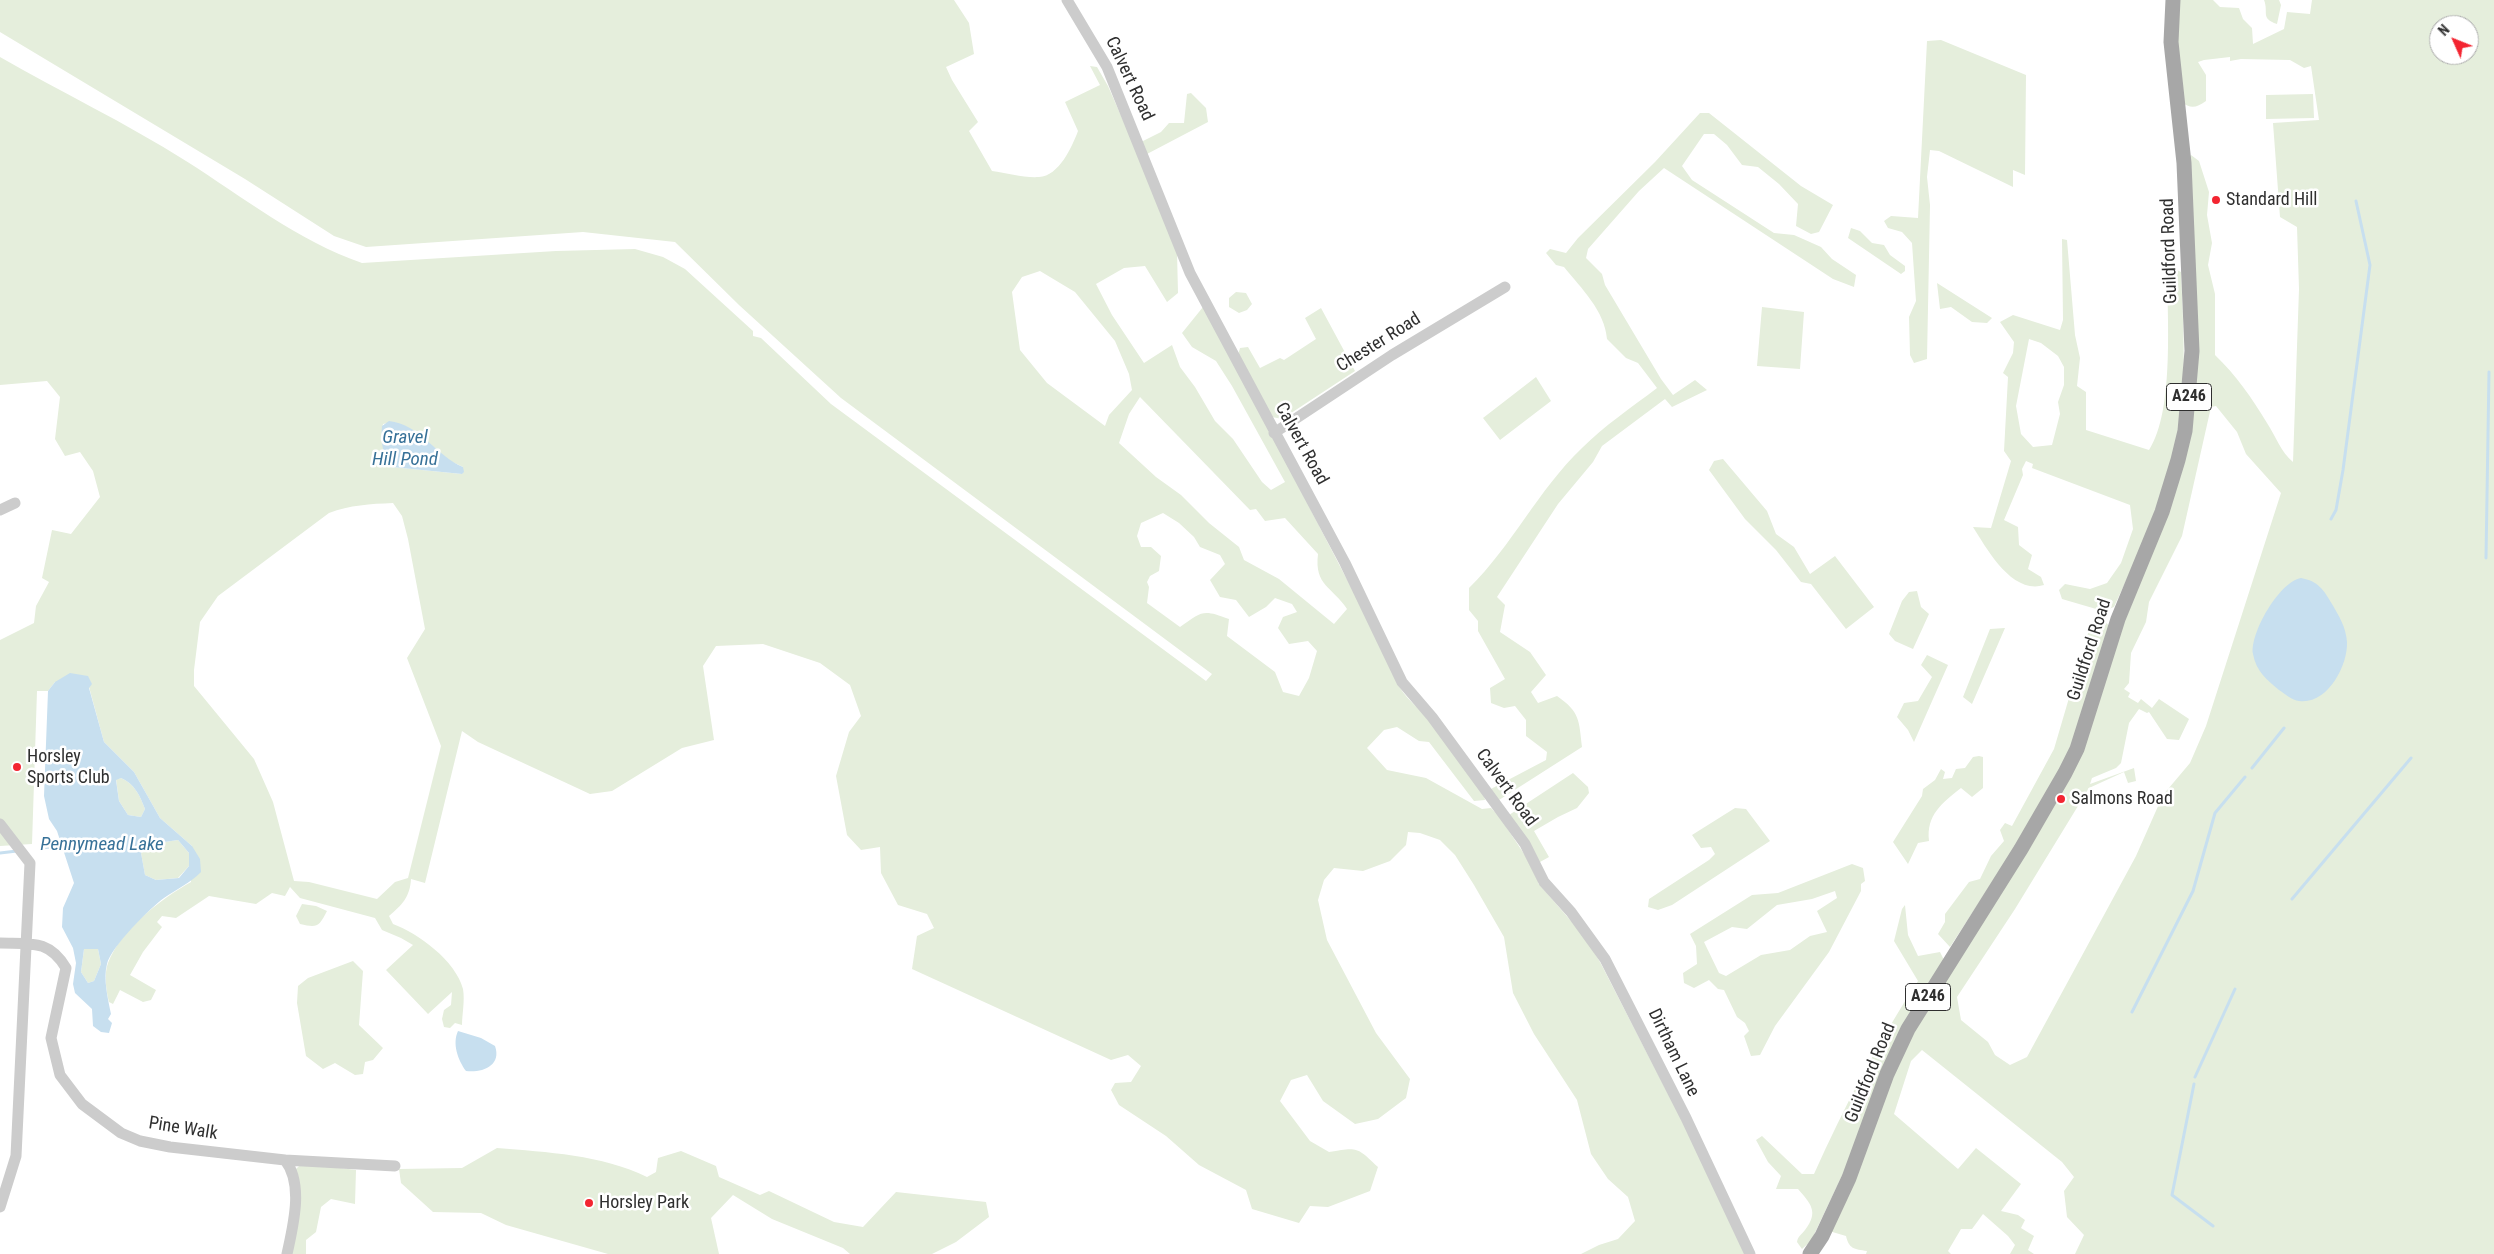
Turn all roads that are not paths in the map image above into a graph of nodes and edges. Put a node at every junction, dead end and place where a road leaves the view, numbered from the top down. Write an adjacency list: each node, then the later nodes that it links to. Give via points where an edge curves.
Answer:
1 (1067, 0): 4 (street, Calvert Road, via 1107,67 1185,262)
2 (2173, 0): 16 (main road, Guildford Road / A246, via 2171,42 2184,163 2192,351 2185,431 2178,460 2162,512 2118,618 2077,749 2025,842 1908,1029 1887,1074 1849,1178)
3 (1505, 287): 4 (street, Chester Road, via 1392,355)
4 (1274, 433): 8 (street, Calvert Road, via 1364,601 1402,682 1520,836)
5 (15, 503): 6 (street)
6 (0, 510)
7 (0, 824): 10 (street, via 30,862)
8 (1544, 882): 15 (street, Dirtham Lane, via 1606,959)
9 (0, 943): 10 (street)
10 (27, 944): 11 (street, Pine Walk, via 46,946 66,968 51,1038 60,1075 82,1104 121,1133 140,1141); 13 (street, via 16,1156)
11 (285, 1160): 12 (street, Pine Walk); 14 (street, via 291,1168 295,1195 294,1224)
12 (395, 1166)
13 (0, 1207)
14 (287, 1254)
15 (1750, 1254)
16 (1810, 1254)

